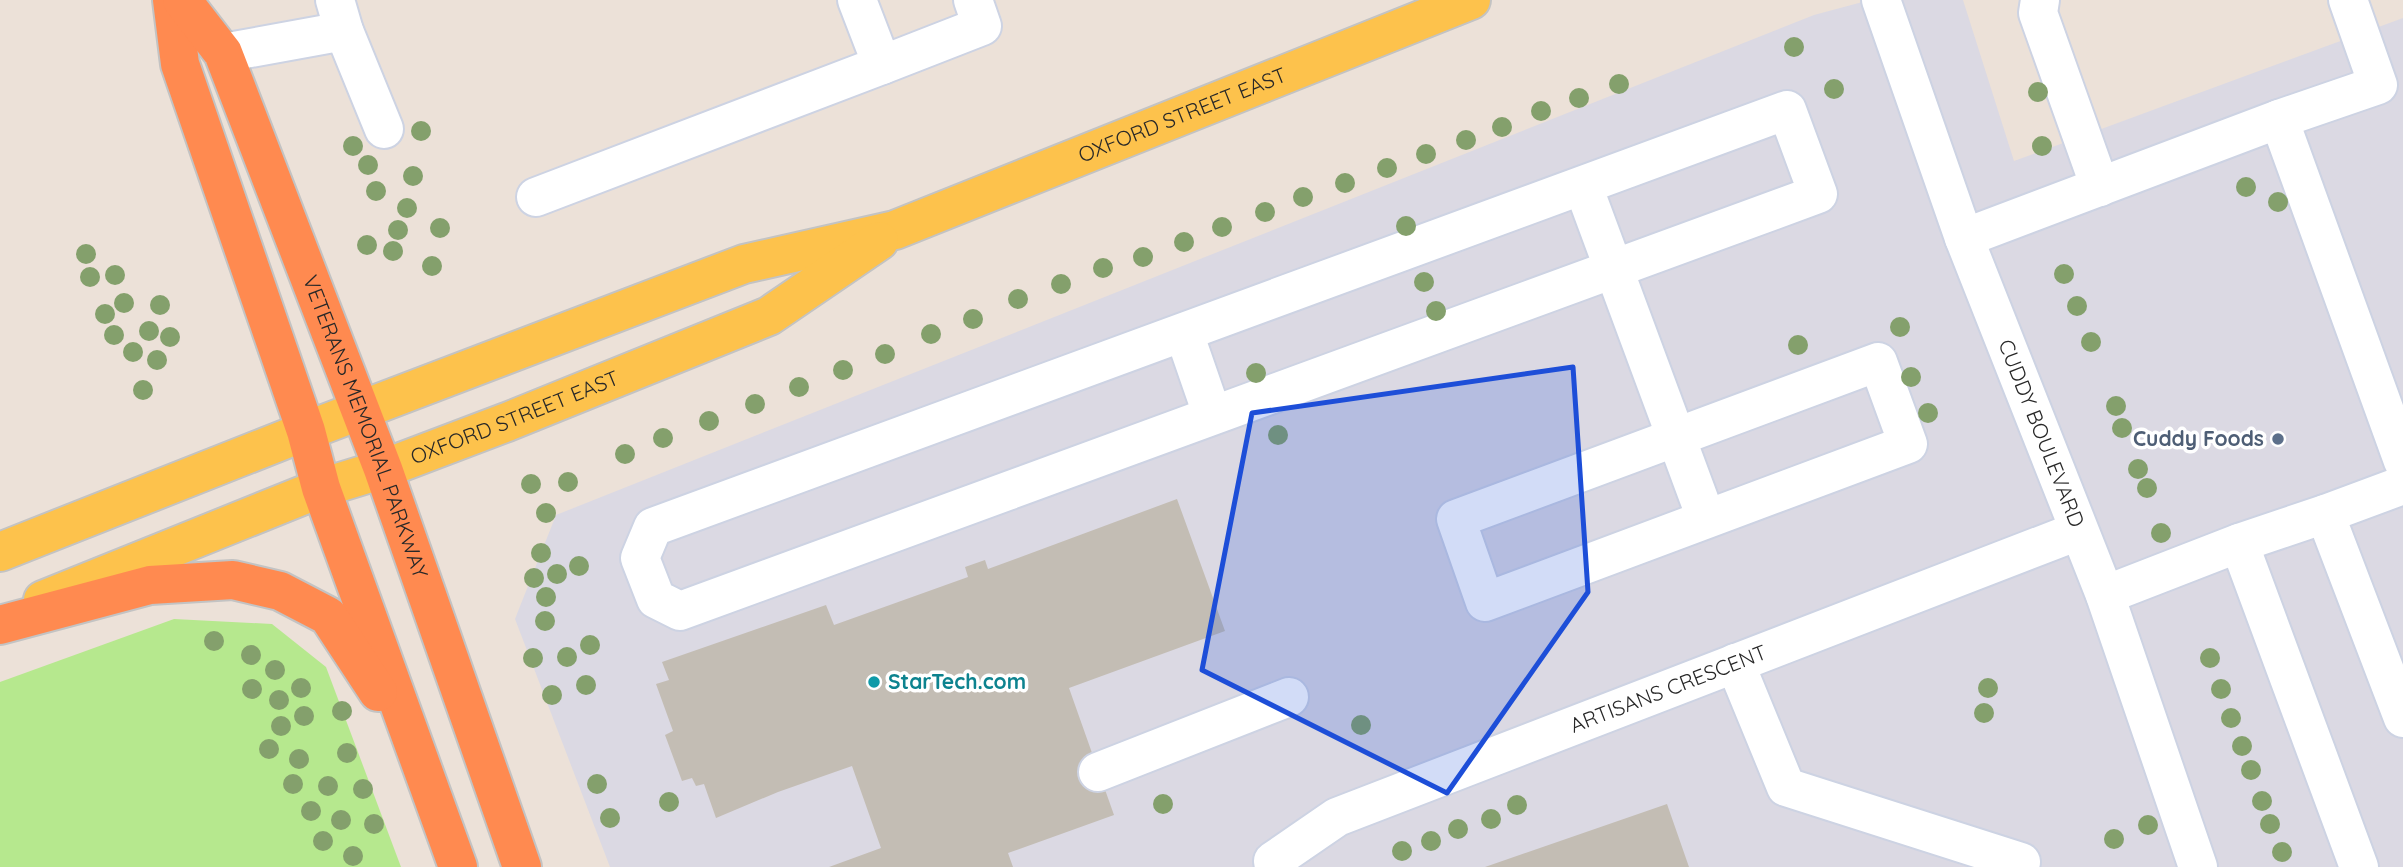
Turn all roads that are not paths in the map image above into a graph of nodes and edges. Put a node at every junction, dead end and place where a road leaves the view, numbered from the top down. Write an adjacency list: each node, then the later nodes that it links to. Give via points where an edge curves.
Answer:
1 (172, 0): 23 (highway, via 180,64)
2 (182, 0): 10 (highway, VETERANS MEMORIAL PARKWAY)
3 (858, 0): 11 (street)
4 (973, 0): 11 (street, via 982,26)
5 (1471, 0): 17 (main road, OXFORD STREET EAST)
6 (1881, 0): 18 (street, CUDDY BOULEVARD)
7 (2040, 0): 15 (street, via 2038,13)
8 (2348, 0): 12 (street, via 2378,85)
9 (339, 15): 10 (street); 13 (street)
10 (223, 53): 21 (highway, VETERANS MEMORIAL PARKWAY)
11 (882, 65): 16 (street)
12 (2279, 119): 15 (street); 25 (street)
13 (384, 129)
14 (1583, 186): 19 (street); 19 (street, via 1787,110 1818,194); 20 (street)
15 (2100, 187): 18 (street)
16 (536, 197)
17 (895, 230): 21 (main road, OXFORD STREET EAST, via 744,264); 26 (main road, OXFORD STREET EAST, via 769,316)
18 (1964, 238): 31 (street, CUDDY BOULEVARD)
19 (1613, 268): 22 (street); 24 (street)
20 (1184, 333): 22 (street); 22 (street, via 653,527 640,558 656,599 680,611)
21 (360, 410): 23 (main road, OXFORD STREET EAST); 26 (highway, VETERANS MEMORIAL PARKWAY)
22 (1212, 414)
23 (306, 430): 28 (highway); 33 (main road, OXFORD STREET EAST)
24 (1676, 437): 30 (street); 30 (street, via 1878,362 1908,444); 30 (street, via 1456,519 1485,602)
25 (2403, 461)
26 (383, 469): 28 (main road, OXFORD STREET EAST); 44 (highway, VETERANS MEMORIAL PARKWAY)
27 (2403, 485): 29 (street)
28 (321, 488): 35 (main road, OXFORD STREET EAST); 40 (highway)
29 (2325, 514): 32 (street); 39 (street)
30 (1706, 518)
31 (2078, 531): 34 (street, CUDDY BOULEVARD); 37 (street, ARTISANS CRESCENT)
32 (2239, 543): 34 (street); 47 (street)
33 (0, 552)
34 (2105, 595): 46 (street, CUDDY BOULEVARD)
35 (0, 618)
36 (0, 625): 40 (highway, via 150,585 233,580 280,591 328,616)
37 (1735, 663): 42 (street, via 1786,787); 45 (street, ARTISANS CRESCENT, via 1337,817 1273,862)
38 (1289, 697): 41 (street)
39 (2403, 718)
40 (414, 747): 43 (highway)
41 (1098, 772)
42 (2021, 862)
43 (458, 867)
44 (522, 867)
45 (1274, 867)
46 (2198, 867)
47 (2359, 867)

